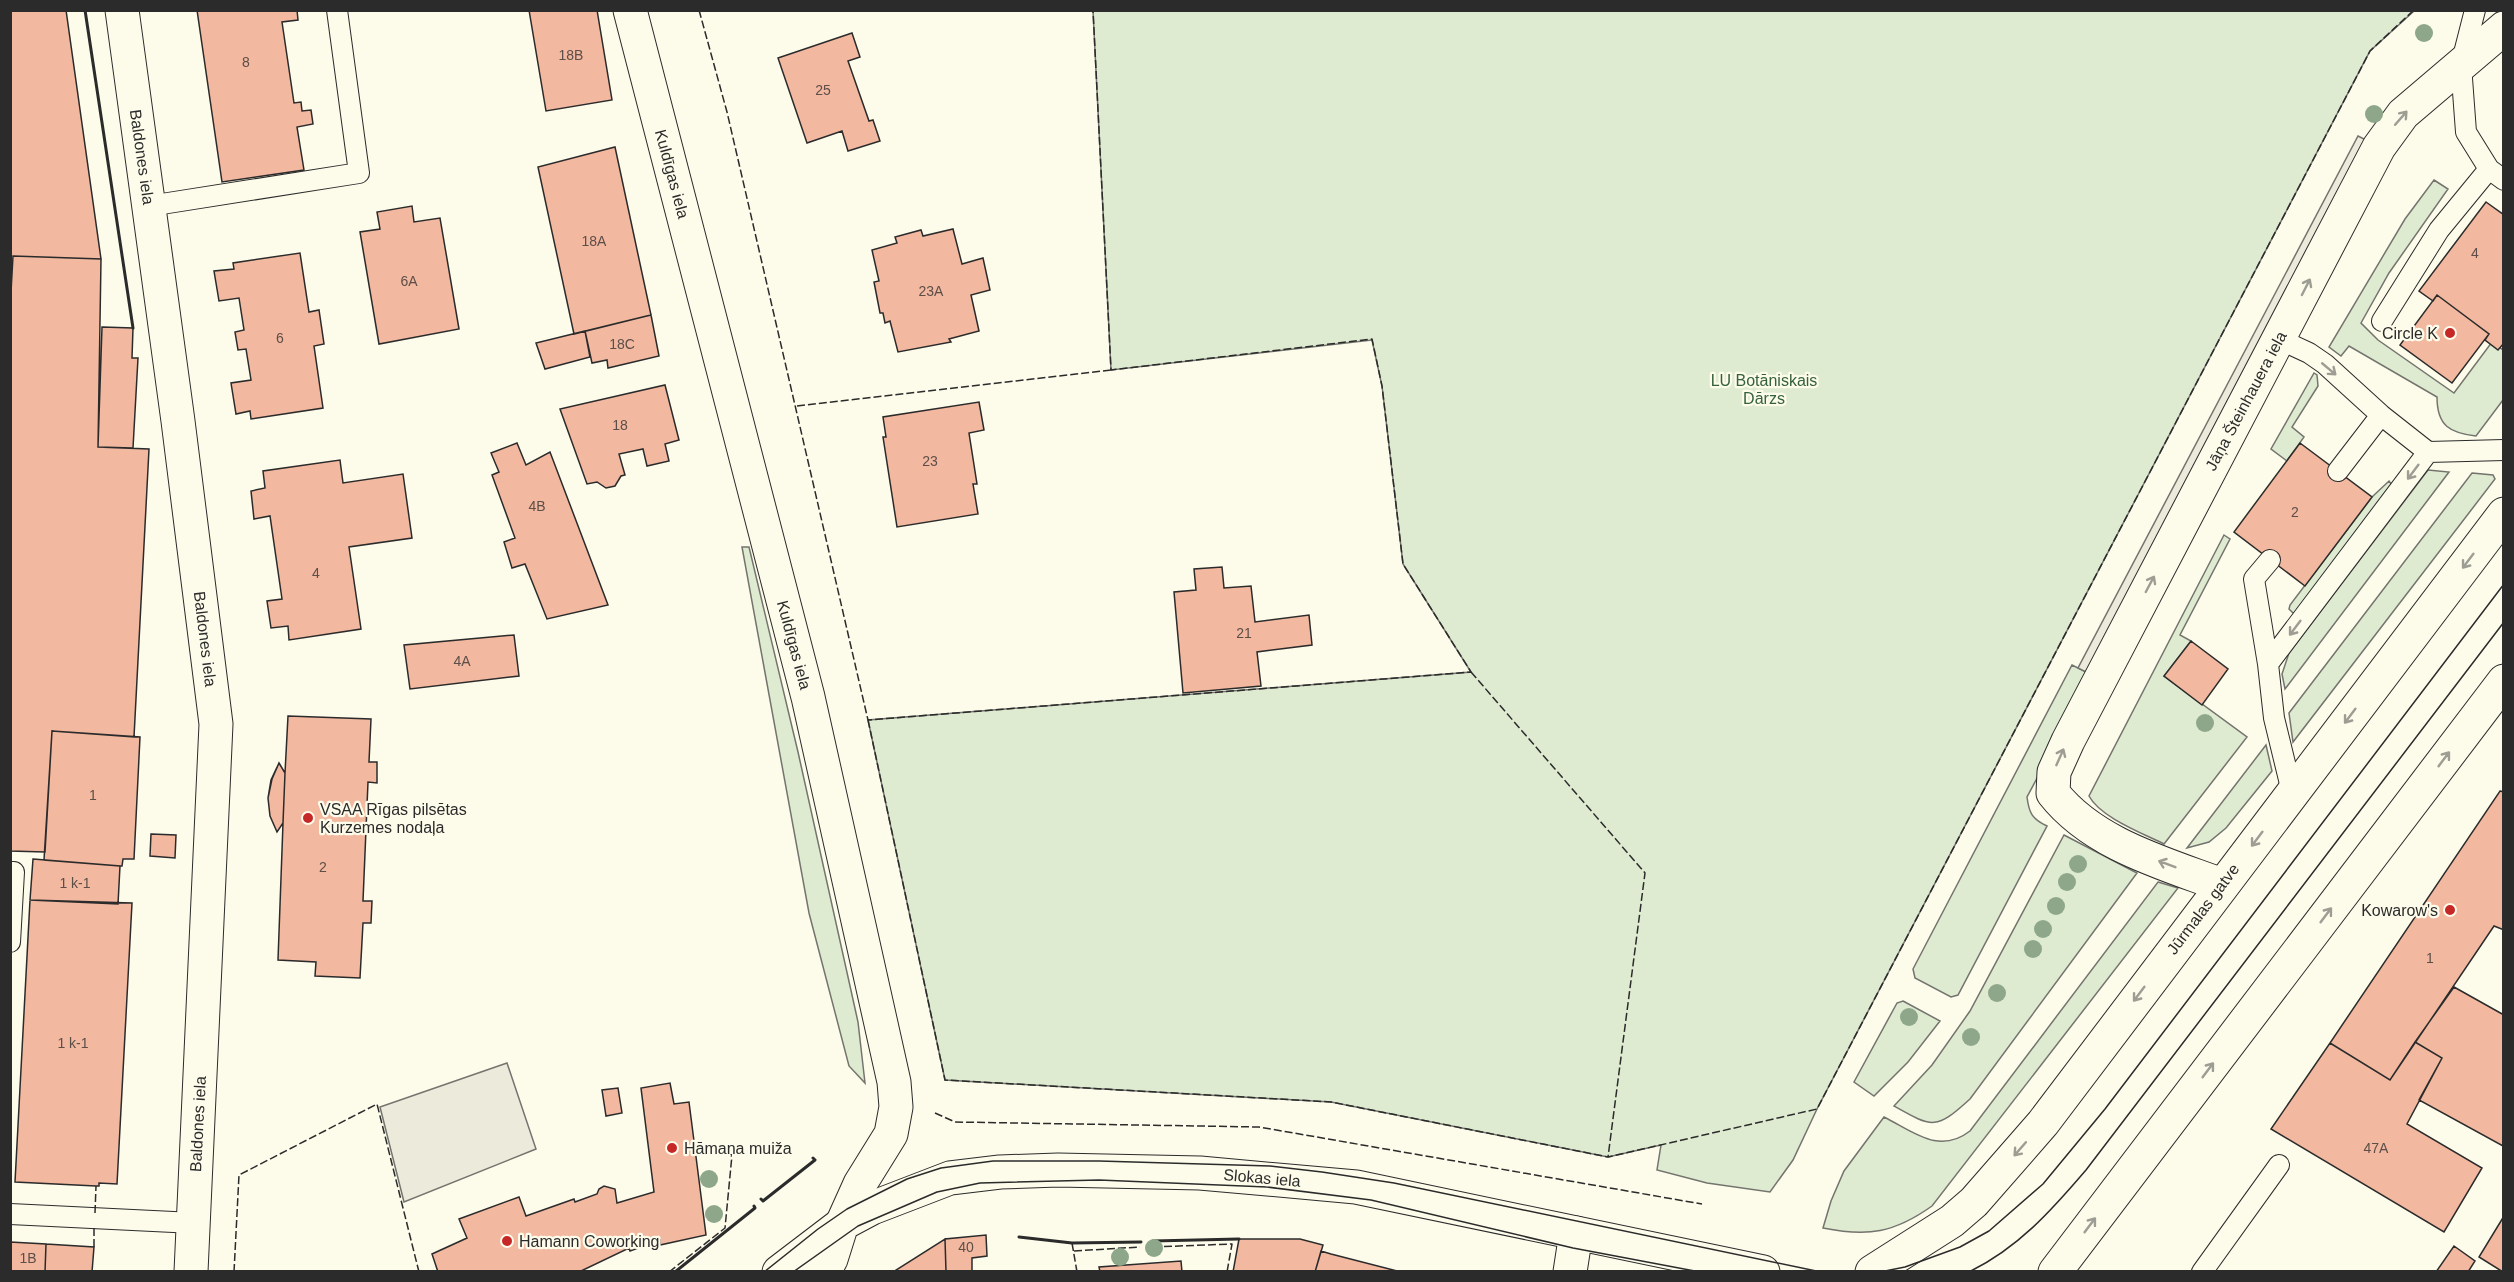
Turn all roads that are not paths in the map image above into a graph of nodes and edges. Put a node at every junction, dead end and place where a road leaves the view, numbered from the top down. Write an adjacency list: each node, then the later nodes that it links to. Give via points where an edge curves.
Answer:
1 (122, 10): 8 (street, Baldones iela)
2 (337, 10): 8 (lane, via 359,173)
3 (630, 10): 26 (street, Kuldīgas iela, via 808,697 894,1082 896,1107 891,1134 860,1184)
4 (2475, 10): 6 (lane)
5 (2504, 28): 6 (street, Jāņa Šteinhauera iela)
6 (2461, 65): 7 (lane, via 2466,132); 10 (street, Jāņa Šteinhauera iela, one-way to 6, via 2379,147 2403,114)
7 (2496, 175): 9 (lane, via 2439,230)
8 (148, 206): 25 (street, Baldones iela, via 216,724)
9 (2382, 321)
10 (2279, 339): 11 (lane, one-way to 11, via 2325,364); 21 (street, Jāņa Šteinhauera iela, one-way to 10, via 2094,831 2066,810 2053,793 2054,772)
11 (2381, 415): 13 (lane); 14 (lane)
12 (2504, 450): 13 (lane)
13 (2428, 452): 17 (lane, one-way to 17)
14 (2338, 471)
15 (2504, 514): 19 (street, Jūrmalas gatve, one-way to 19)
16 (2270, 560): 17 (lane, via 2254,579)
17 (2268, 664): 19 (lane, via 2274,718)
18 (2504, 681): 34 (street, one-way to 18)
19 (2292, 792): 21 (street, Jūrmalas gatve, one-way to 21)
20 (10, 872): 22 (lane, via 14,872)
21 (2222, 885): 33 (street, Jūrmalas gatve, one-way to 33, via 2043,1123 1974,1202 1952,1221)
22 (10, 942)
23 (2279, 1165): 35 (lane)
24 (10, 1214): 25 (lane)
25 (194, 1223): 28 (street, Baldones iela)
26 (842, 1224): 27 (street, Slokas iela, via 950,1178 1000,1172 1128,1170 1356,1187); 29 (street, Slokas iela); 30 (street, Kuldīgas iela)
27 (1576, 1233): 31 (street); 32 (street, Slokas iela)
28 (191, 1272)
29 (779, 1272)
30 (824, 1272)
31 (1570, 1272)
32 (1763, 1272)
33 (1872, 1272)
34 (2055, 1272)
35 (2202, 1272)

